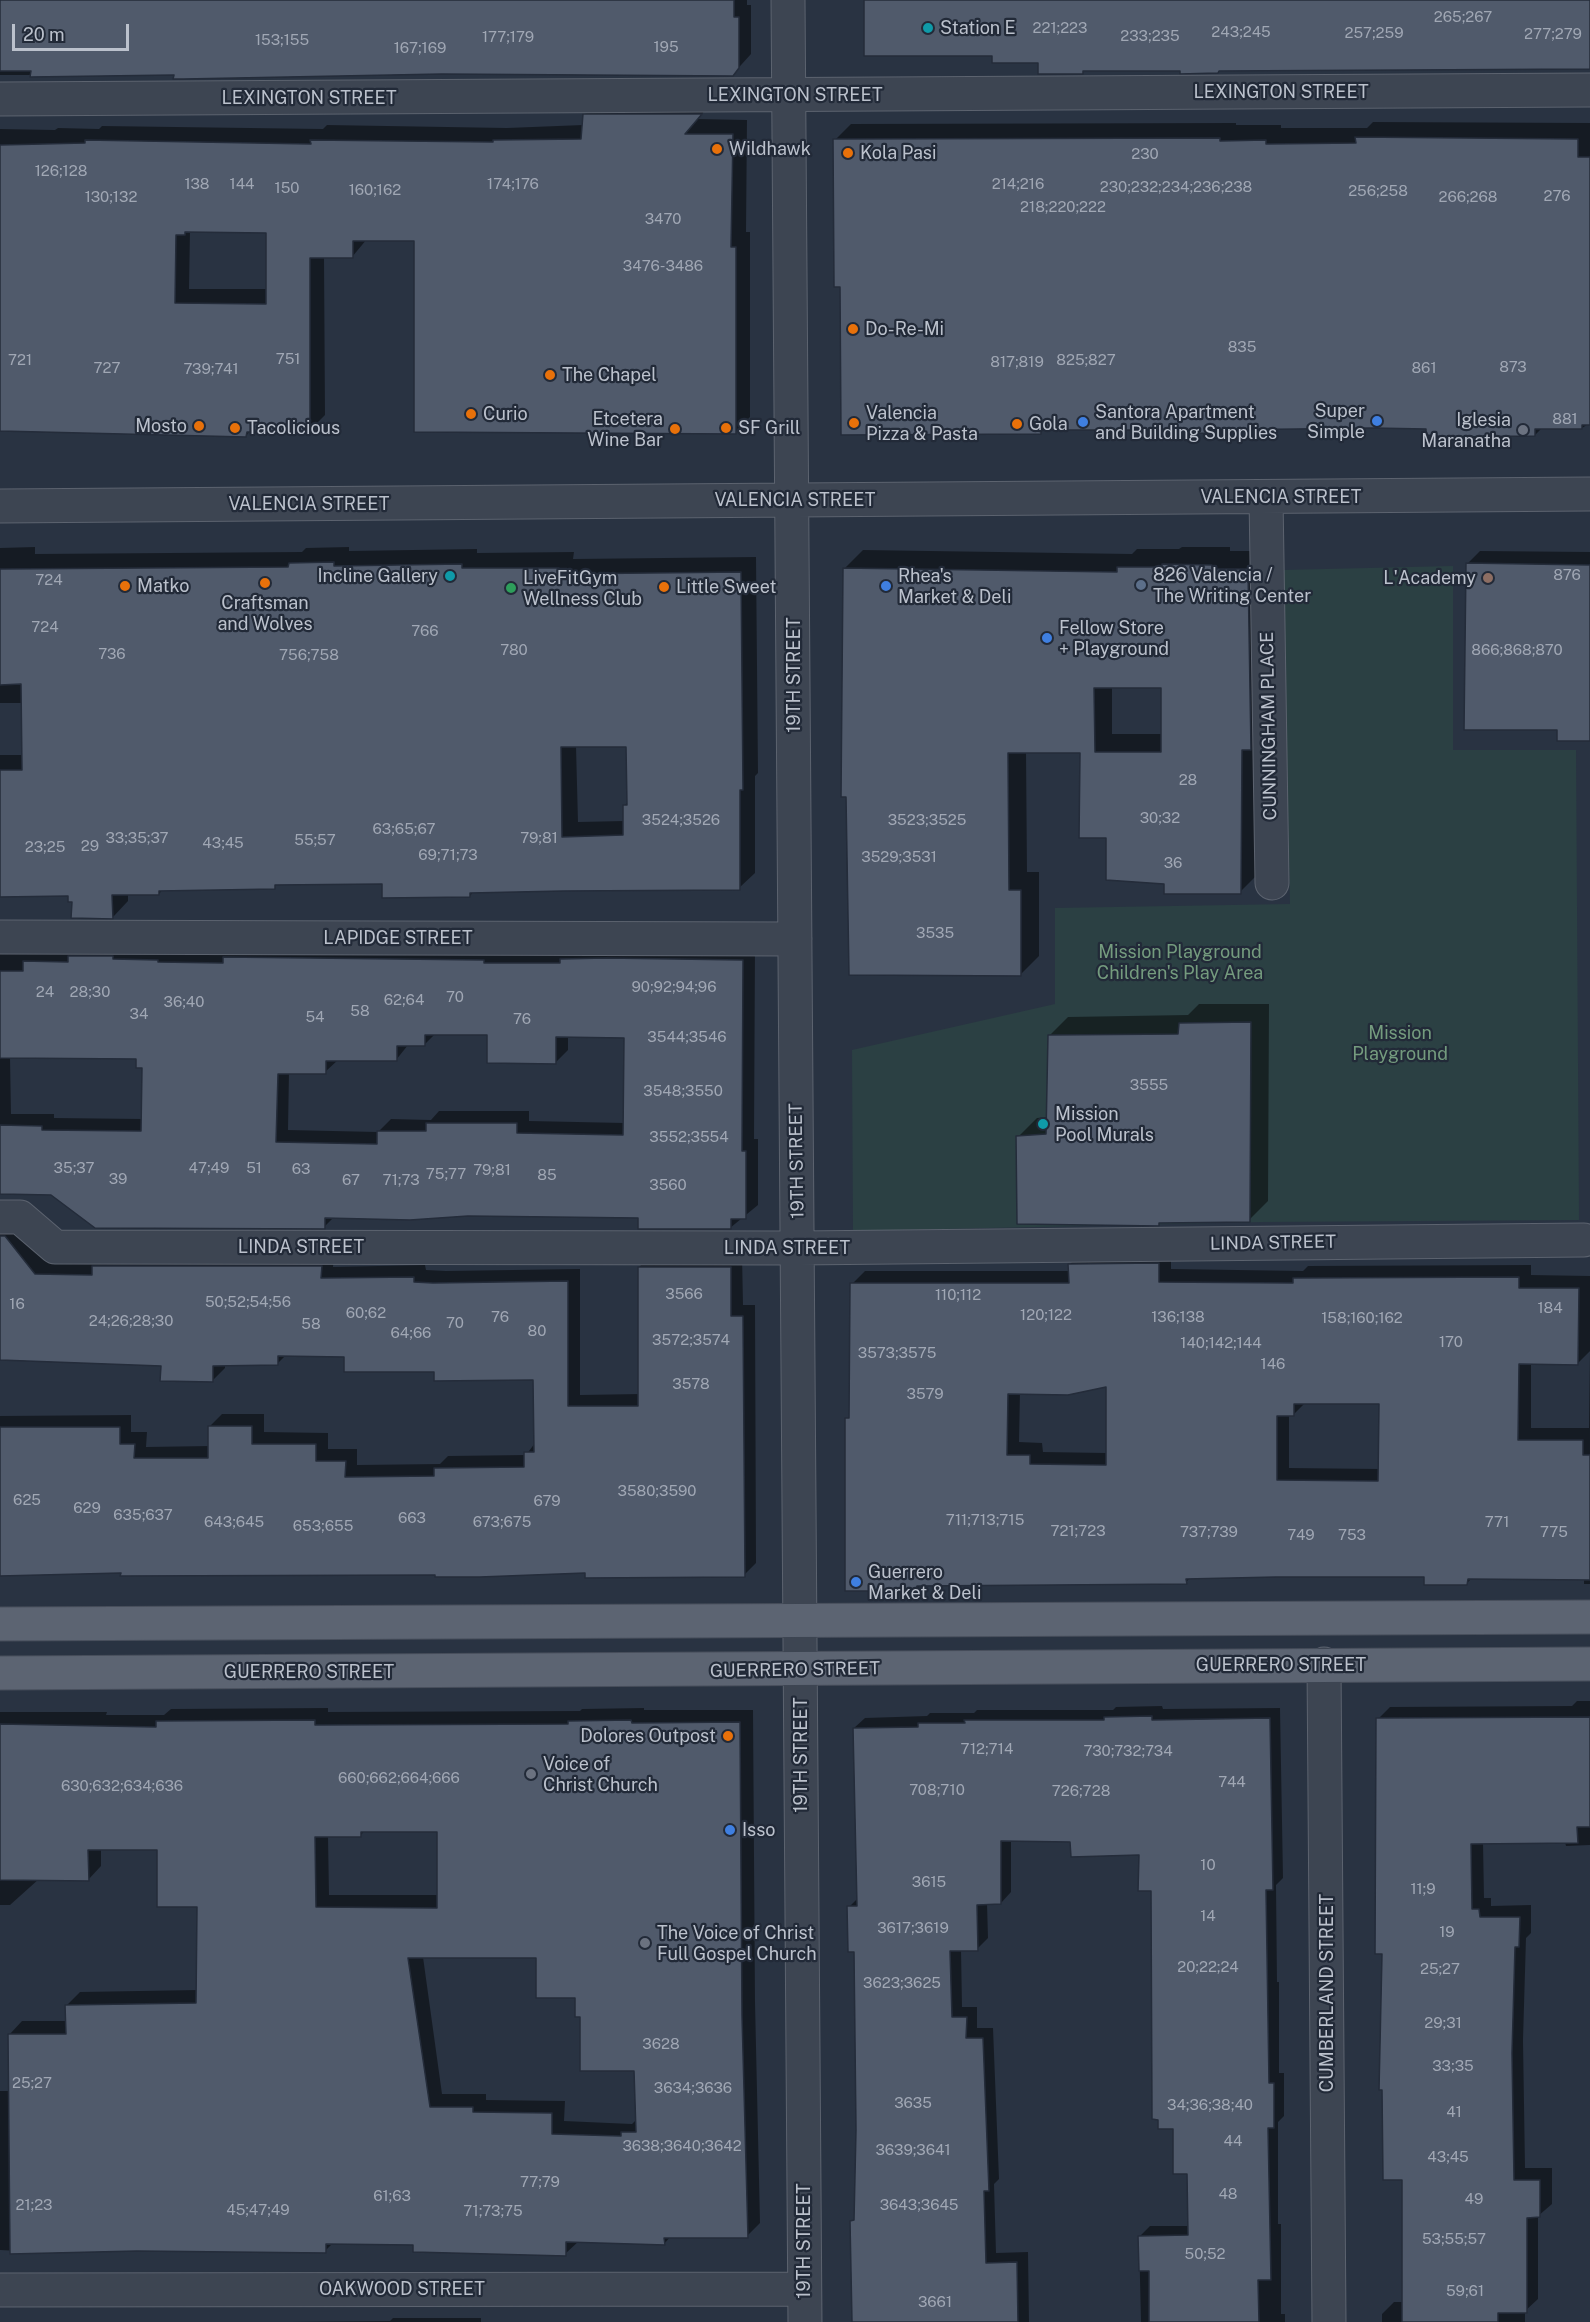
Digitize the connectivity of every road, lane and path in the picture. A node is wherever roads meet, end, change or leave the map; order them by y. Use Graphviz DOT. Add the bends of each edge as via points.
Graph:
graph roads {
  1 [pos="788,0"];
  2 [pos="1590,90"];
  3 [pos="791,95"];
  4 [pos="0,99"];
  5 [pos="1590,494"];
  6 [pos="1266,497"];
  7 [pos="793,500"];
  8 [pos="0,506"];
  9 [pos="1272,883"];
  10 [pos="0,937"];
  11 [pos="795,939"];
  12 [pos="0,1217"];
  13 [pos="1584,1240"];
  14 [pos="798,1248"];
  15 [pos="1590,1617"];
  16 [pos="799,1623"];
  17 [pos="0,1624"];
  18 [pos="1324,1664"];
  19 [pos="1590,1664"];
  20 [pos="800,1670"];
  21 [pos="0,1673"];
  22 [pos="804,2289"];
  23 [pos="0,2290"];
  24 [pos="805,2322"];
  25 [pos="1329,2322"];
  1 -- 3 [label="street, 19TH STREET"];
  2 -- 3 [label="street, LEXINGTON STREET"];
  3 -- 4 [label="street, LEXINGTON STREET"];
  3 -- 7 [label="street, 19TH STREET"];
  5 -- 6 [label="street, VALENCIA STREET"];
  6 -- 7 [label="street, VALENCIA STREET"];
  6 -- 9 [label="street, CUNNINGHAM PLACE"];
  7 -- 8 [label="street, VALENCIA STREET"];
  7 -- 11 [label="street, 19TH STREET"];
  10 -- 11 [label="street, LAPIDGE STREET"];
  11 -- 14 [label="street, 19TH STREET"];
  12 -- 14 [label="street, LINDA STREET" via="20,1217 55,1247"];
  13 -- 14 [label="street, LINDA STREET"];
  14 -- 16 [label="street, 19TH STREET"];
  15 -- 16 [label="main road"];
  16 -- 17 [label="main road"];
  16 -- 20 [label="street, 19TH STREET"];
  18 -- 19 [label="main road, GUERRERO STREET"];
  18 -- 20 [label="main road, GUERRERO STREET"];
  18 -- 25 [label="street, CUMBERLAND STREET"];
  20 -- 21 [label="main road, GUERRERO STREET"];
  20 -- 22 [label="street, 19TH STREET"];
  22 -- 23 [label="street, OAKWOOD STREET"];
  22 -- 24 [label="street, 19TH STREET"];
}
